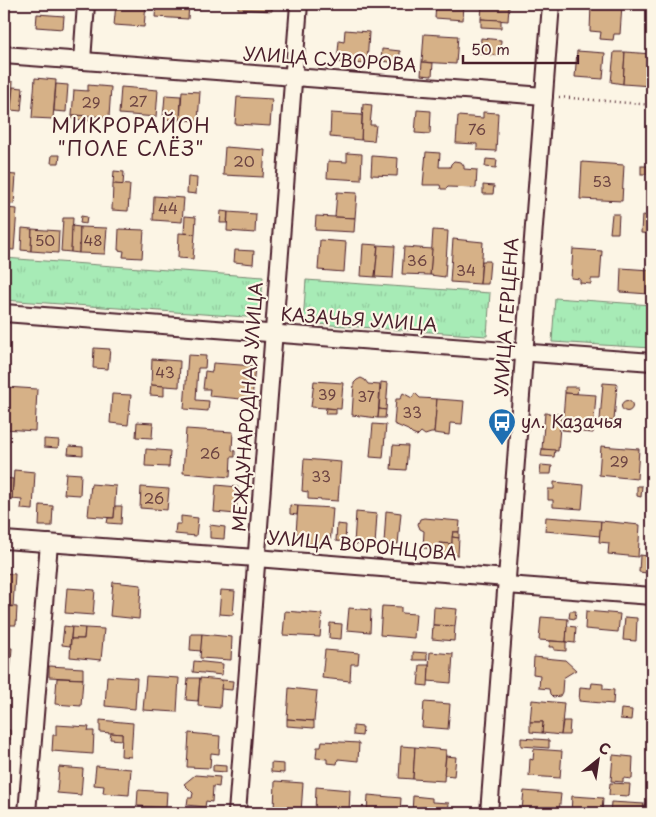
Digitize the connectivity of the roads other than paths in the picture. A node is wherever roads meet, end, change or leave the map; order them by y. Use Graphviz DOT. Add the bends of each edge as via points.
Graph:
graph roads {
  1 [pos="86,4"];
  2 [pos="298,4"];
  3 [pos="551,4"];
  4 [pos="4,55"];
  5 [pos="82,61"];
  6 [pos="293,77"];
  7 [pos="544,96"];
  8 [pos="4,313"];
  9 [pos="274,334"];
  10 [pos="524,353"];
  11 [pos="652,362"];
  12 [pos="4,540"];
  13 [pos="49,543"];
  14 [pos="256,558"];
  15 [pos="507,581"];
  16 [pos="652,596"];
  17 [pos="27,813"];
  18 [pos="237,813"];
  19 [pos="489,813"];
  1 -- 5 [label="street"];
  2 -- 6 [label="street, МЕЖДУНАРОДНАЯ УЛИЦА"];
  3 -- 7 [label="street, УЛИЦА ГЕРЦЕНА"];
  4 -- 5 [label="street, УЛИЦА СУВОРОВА"];
  5 -- 6 [label="street, УЛИЦА СУВОРОВА"];
  6 -- 7 [label="street, УЛИЦА СУВОРОВА"];
  6 -- 9 [label="street, МЕЖДУНАРОДНАЯ УЛИЦА"];
  7 -- 10 [label="street, УЛИЦА ГЕРЦЕНА"];
  8 -- 9 [label="street, КАЗАЧЬЯ УЛИЦА"];
  9 -- 10 [label="street, КАЗАЧЬЯ УЛИЦА"];
  9 -- 14 [label="street, МЕЖДУНАРОДНАЯ УЛИЦА"];
  10 -- 11 [label="street, КАЗАЧЬЯ УЛИЦА"];
  10 -- 15 [label="street, УЛИЦА ГЕРЦЕНА"];
  12 -- 13 [label="street, УЛИЦА ВОРОНЦОВА"];
  13 -- 14 [label="street, УЛИЦА ВОРОНЦОВА"];
  13 -- 17 [label="street"];
  14 -- 15 [label="street, УЛИЦА ВОРОНЦОВА"];
  14 -- 18 [label="street, МЕЖДУНАРОДНАЯ УЛИЦА"];
  15 -- 16 [label="street, УЛИЦА ВОРОНЦОВА"];
  15 -- 19 [label="street, УЛИЦА ГЕРЦЕНА"];
}
